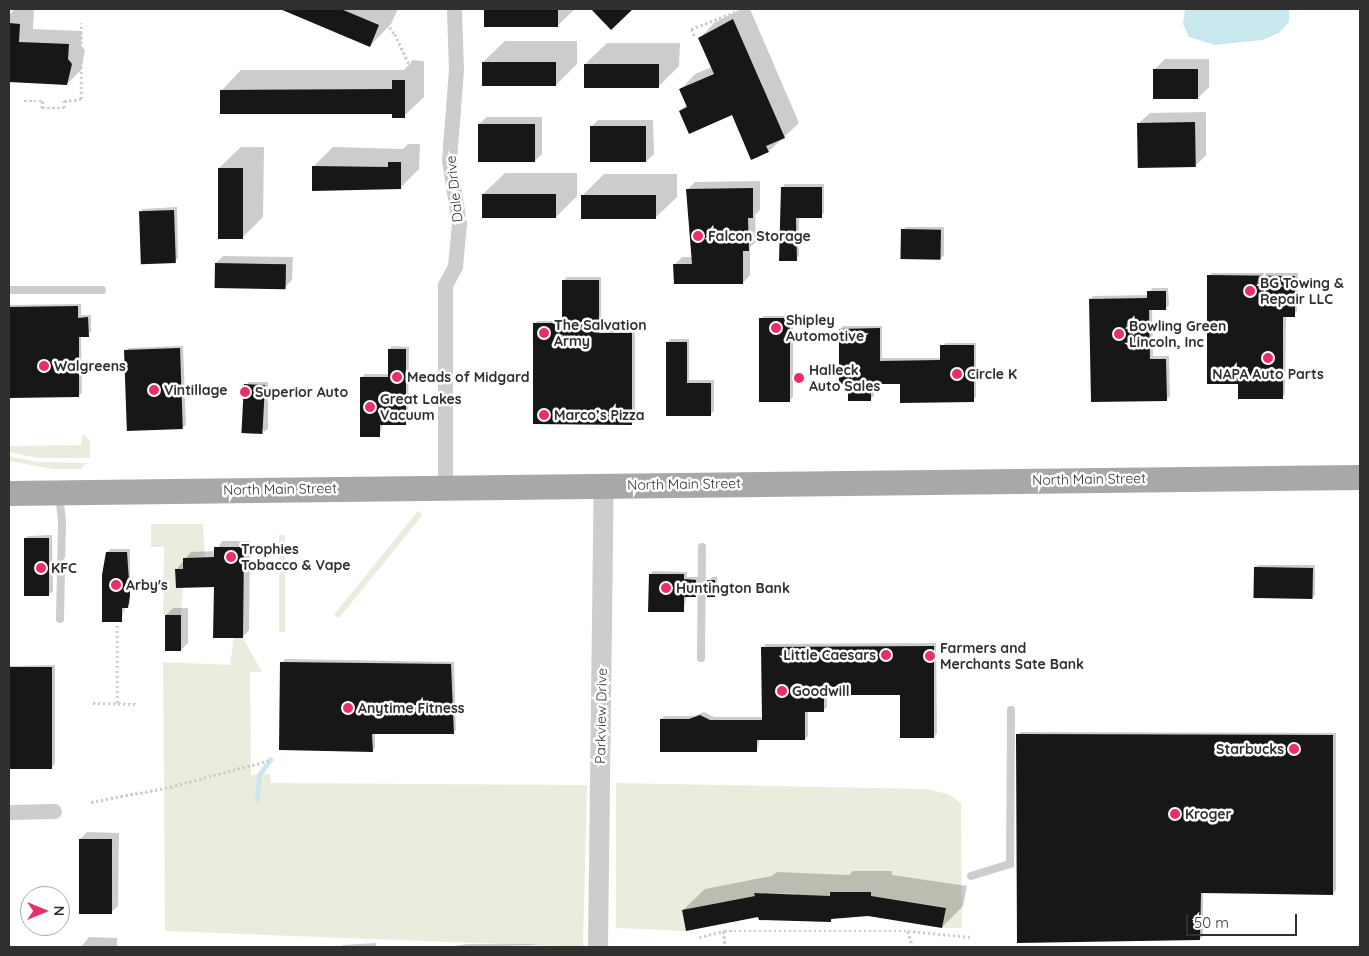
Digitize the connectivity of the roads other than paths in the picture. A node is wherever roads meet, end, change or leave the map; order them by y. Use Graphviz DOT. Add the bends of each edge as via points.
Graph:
graph roads {
  1 [pos="454,9"];
  2 [pos="9,290"];
  3 [pos="102,290"];
  4 [pos="1360,477"];
  5 [pos="604,485"];
  6 [pos="445,487"];
  7 [pos="59,492"];
  8 [pos="9,493"];
  9 [pos="702,547"];
  10 [pos="60,619"];
  11 [pos="701,658"];
  12 [pos="1011,710"];
  13 [pos="54,811"];
  14 [pos="9,812"];
  15 [pos="971,876"];
  16 [pos="598,947"];
  1 -- 6 [label="street, Dale Drive" via="456,70 449,160 459,224 455,266 445,285"];
  2 -- 3 [label="lane"];
  4 -- 5 [label="main road, North Main Street"];
  5 -- 6 [label="main road, North Main Street"];
  5 -- 16 [label="street, Parkview Drive"];
  6 -- 7 [label="main road, North Main Street"];
  7 -- 8 [label="main road, North Main Street"];
  7 -- 10 [label="lane" via="62,522"];
  9 -- 11 [label="lane"];
  12 -- 15 [label="lane" via="1010,864"];
  13 -- 14 [label="street"];
}
